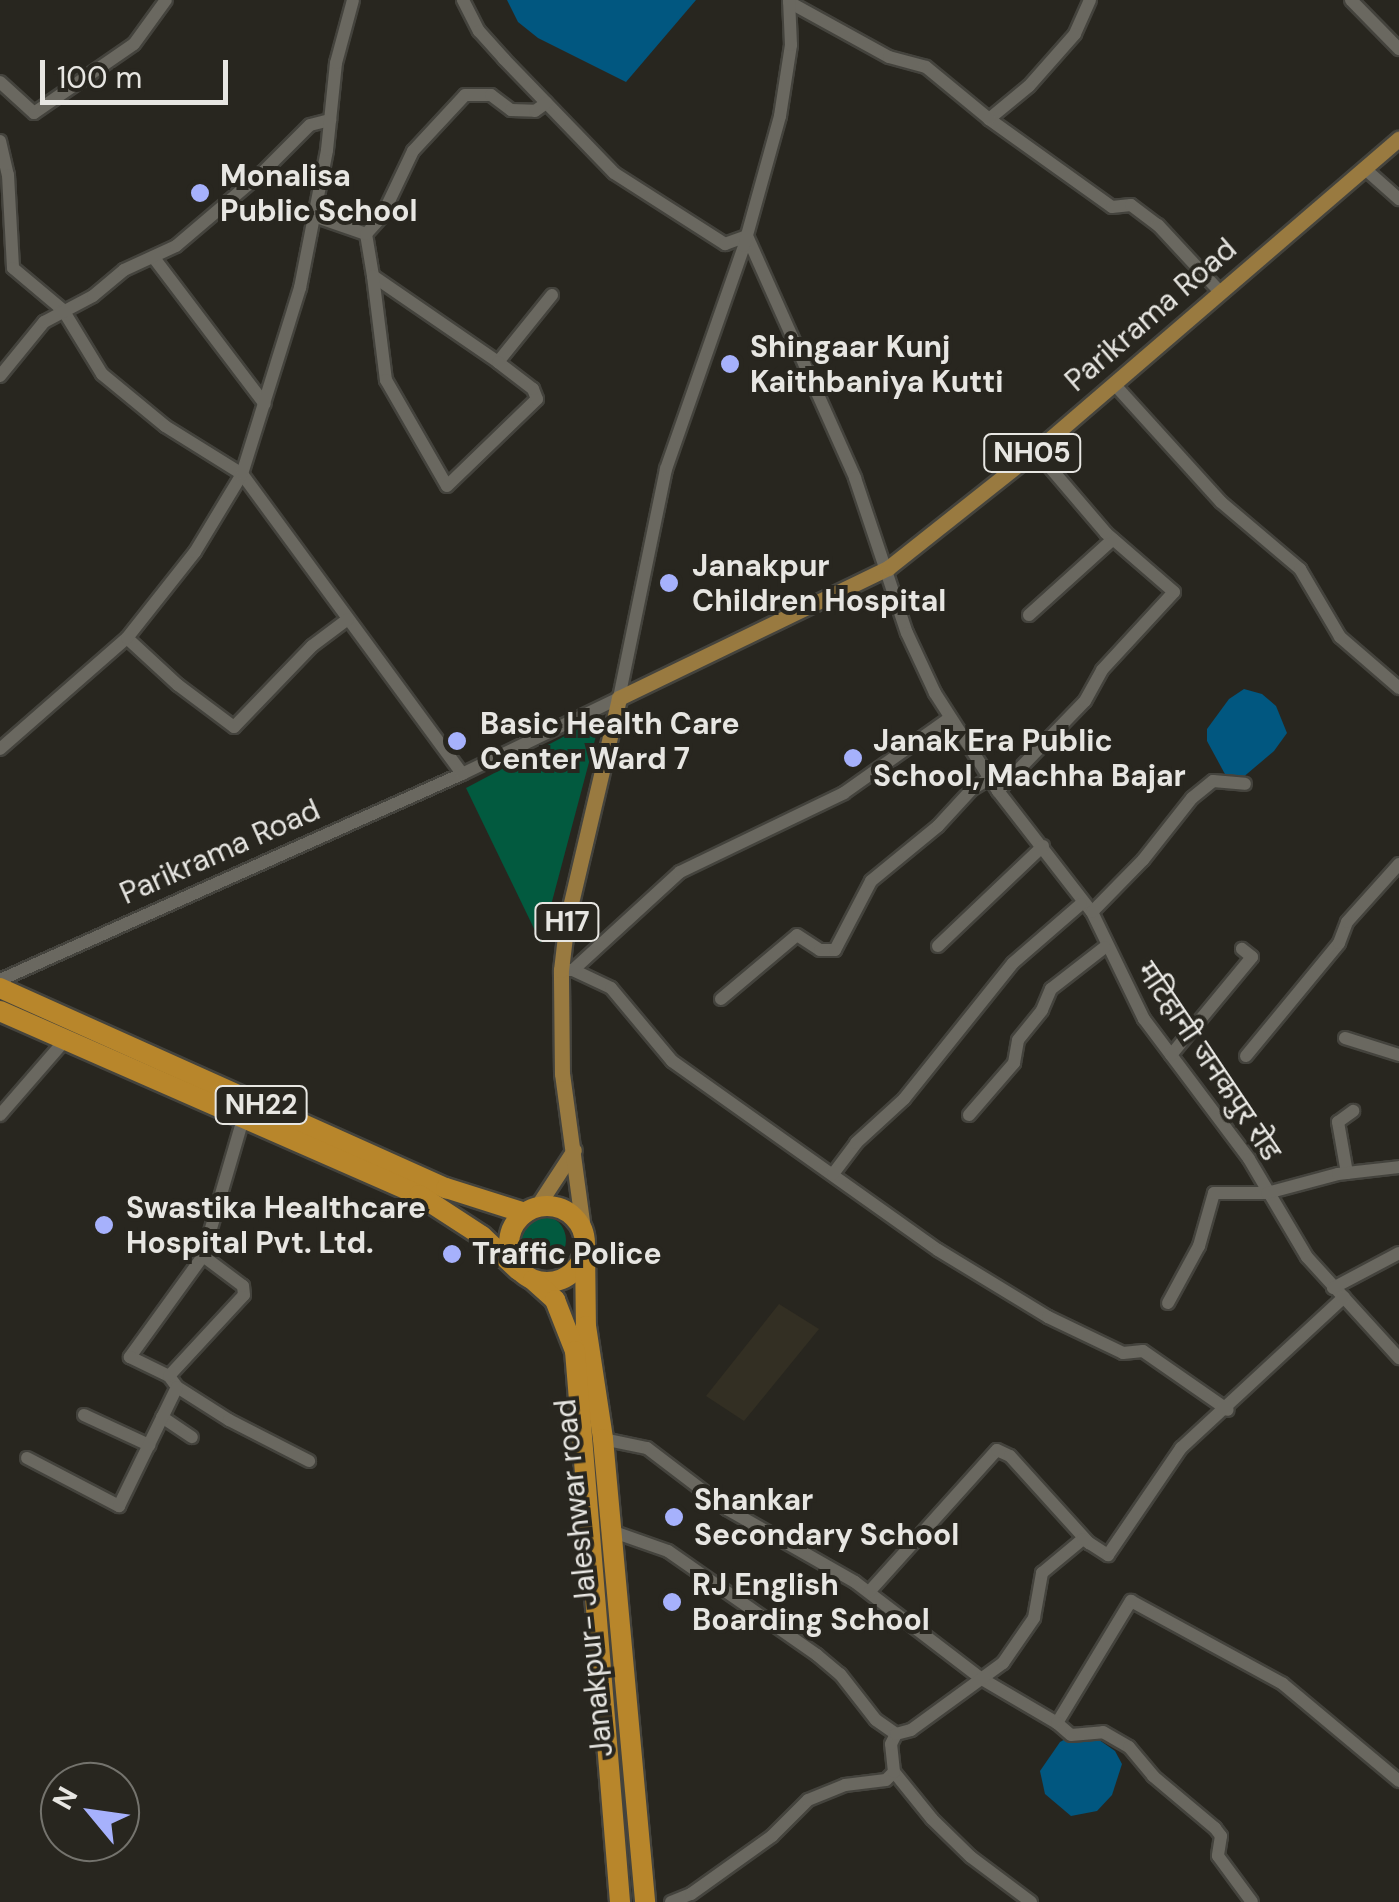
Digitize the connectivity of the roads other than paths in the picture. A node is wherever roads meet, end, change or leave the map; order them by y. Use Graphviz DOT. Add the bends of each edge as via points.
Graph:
graph roads {
  1 [pos="166,0"];
  2 [pos="353,0"];
  3 [pos="463,0"];
  4 [pos="1090,0"];
  5 [pos="1351,0"];
  6 [pos="789,1"];
  7 [pos="1399,49"];
  8 [pos="0,82"];
  9 [pos="546,104"];
  10 [pos="988,119"];
  11 [pos="330,120"];
  12 [pos="1399,138"];
  13 [pos="0,141"];
  14 [pos="1364,168"];
  15 [pos="1399,199"];
  16 [pos="314,216"];
  17 [pos="366,234"];
  18 [pos="747,236"];
  19 [pos="154,258"];
  20 [pos="374,276"];
  21 [pos="1220,292"];
  22 [pos="552,295"];
  23 [pos="62,310"];
  24 [pos="498,362"];
  25 [pos="0,376"];
  26 [pos="1114,384"];
  27 [pos="265,404"];
  28 [pos="1036,450"];
  29 [pos="242,474"];
  30 [pos="1113,539"];
  31 [pos="888,568"];
  32 [pos="1029,615"];
  33 [pos="348,619"];
  34 [pos="126,638"];
  35 [pos="1398,684"];
  36 [pos="619,698"];
  37 [pos="950,718"];
  38 [pos="0,749"];
  39 [pos="462,774"];
  40 [pos="1244,784"];
  41 [pos="994,785"];
  42 [pos="1043,846"];
  43 [pos="1399,864"];
  44 [pos="1086,908"];
  45 [pos="938,946"];
  46 [pos="1105,947"];
  47 [pos="1242,950"];
  48 [pos="567,970"];
  49 [pos="0,980"];
  50 [pos="0,988"];
  51 [pos="721,999"];
  52 [pos="0,1011"];
  53 [pos="67,1038"];
  54 [pos="1345,1038"];
  55 [pos="1399,1054"];
  56 [pos="1171,1055"];
  57 [pos="1246,1056"];
  58 [pos="1353,1111"];
  59 [pos="0,1115"];
  60 [pos="969,1115"];
  61 [pos="243,1119"];
  62 [pos="574,1150"];
  63 [pos="1399,1167"];
  64 [pos="1347,1173"];
  65 [pos="833,1174"];
  66 [pos="1267,1193"];
  67 [pos="530,1210"];
  68 [pos="584,1242"];
  69 [pos="1399,1254"];
  70 [pos="203,1256"];
  71 [pos="526,1275"];
  72 [pos="1338,1292"];
  73 [pos="1168,1302"];
  74 [pos="1399,1358"];
  75 [pos="173,1382"];
  76 [pos="1228,1410"];
  77 [pos="84,1415"];
  78 [pos="162,1417"];
  79 [pos="192,1437"];
  80 [pos="603,1440"];
  81 [pos="150,1446"];
  82 [pos="27,1458"];
  83 [pos="309,1461"];
  84 [pos="611,1531"];
  85 [pos="1108,1555"];
  86 [pos="869,1592"];
  87 [pos="982,1679"];
  88 [pos="1057,1723"];
  89 [pos="896,1734"];
  90 [pos="894,1772"];
  91 [pos="1399,1781"];
  92 [pos="620,1902"];
  93 [pos="645,1902"];
  94 [pos="671,1902"];
  95 [pos="1030,1902"];
  96 [pos="1252,1902"];
  1 -- 8 [label="street" via="134,44 34,113"];
  2 -- 11 [label="street"];
  3 -- 9 [label="street" via="480,30"];
  4 -- 10 [label="street" via="1075,34 1029,86"];
  5 -- 7 [label="street"];
  6 -- 10 [label="street" via="889,57 926,67"];
  6 -- 18 [label="street" via="791,45 780,116"];
  9 -- 17 [label="street" via="535,112 511,110 491,96 466,95 413,150 382,216"];
  9 -- 18 [label="street" via="614,173 664,208 725,244"];
  10 -- 21 [label="street" via="1112,207 1130,205 1158,225"];
  11 -- 16 [label="street"];
  11 -- 19 [label="street" via="310,125 215,215"];
  12 -- 14 [label="main road, Parikrama Road / NH05"];
  13 -- 23 [label="street" via="13,268"];
  14 -- 15 [label="street"];
  14 -- 21 [label="main road, Parikrama Road / NH05"];
  16 -- 17 [label="street"];
  16 -- 27 [label="street"];
  17 -- 20 [label="street"];
  18 -- 31 [label="street, मटिहानी जनकपुर रोड"];
  18 -- 36 [label="street" via="666,469"];
  19 -- 23 [label="street"];
  19 -- 27 [label="street"];
  20 -- 24 [label="street"];
  20 -- 24 [label="street" via="386,380 447,486 537,399"];
  21 -- 26 [label="main road, Parikrama Road / NH05"];
  22 -- 24 [label="street"];
  23 -- 25 [label="street" via="30,336"];
  23 -- 29 [label="street" via="102,374 165,426"];
  26 -- 28 [label="main road, Parikrama Road / NH05"];
  26 -- 35 [label="street" via="1221,502 1300,568 1340,637"];
  27 -- 29 [label="street"];
  28 -- 30 [label="street"];
  28 -- 31 [label="main road, Parikrama Road / NH05"];
  29 -- 33 [label="street"];
  29 -- 34 [label="street" via="195,552"];
  30 -- 32 [label="street"];
  30 -- 41 [label="street" via="1172,588 1172,597 1102,670 1085,701"];
  31 -- 36 [label="main road, Parikrama Road / NH05"];
  31 -- 37 [label="street, मटिहानी जनकपुर रोड" via="907,633"];
  33 -- 34 [label="street" via="312,646 234,728"];
  33 -- 39 [label="street"];
  34 -- 38 [label="street"];
  36 -- 39 [label="street, NH05"];
  36 -- 48 [label="main road, H17" via="568,920"];
  37 -- 41 [label="street, मटिहानी जनकपुर रोड"];
  37 -- 48 [label="street" via="844,793 680,872"];
  39 -- 49 [label="street, Parikrama Road / NH05"];
  40 -- 44 [label="street" via="1213,781 1143,860"];
  41 -- 42 [label="street, मटिहानी जनकपुर रोड"];
  41 -- 51 [label="street" via="972,790 871,881 835,950 820,950 797,935"];
  42 -- 44 [label="street, मटिहानी जनकपुर रोड"];
  42 -- 45 [label="street"];
  43 -- 57 [label="street"];
  44 -- 46 [label="street, मटिहानी जनकपुर रोड"];
  44 -- 65 [label="street" via="1013,963 904,1099"];
  46 -- 56 [label="street, मटिहानी जनकपुर रोड"];
  46 -- 60 [label="street" via="1051,989 1018,1040 1014,1064"];
  47 -- 56 [label="street" via="1252,957"];
  48 -- 62 [label="main road, H17" via="562,1074"];
  48 -- 65 [label="street" via="610,988 672,1061"];
  50 -- 67 [label="highway, NH22" via="458,1193"];
  52 -- 53 [label="highway, NH22"];
  53 -- 59 [label="street"];
  53 -- 61 [label="highway, NH22"];
  54 -- 55 [label="street"];
  56 -- 66 [label="street, मटिहानी जनकपुर रोड"];
  58 -- 64 [label="street" via="1338,1122"];
  61 -- 70 [label="street"];
  61 -- 71 [label="highway, NH22" via="419,1194"];
  62 -- 67 [label="main road"];
  62 -- 68 [label="main road, H17"];
  63 -- 64 [label="street"];
  64 -- 66 [label="street"];
  65 -- 76 [label="street" via="1009,1294 1123,1352 1143,1350"];
  66 -- 72 [label="street, मटिहानी जनकपुर रोड"];
  66 -- 73 [label="street" via="1211,1196 1199,1246"];
  67 -- 68 [label="highway, NH22" via="549,1206 569,1213"];
  67 -- 71 [label="highway" via="508,1242"];
  68 -- 71 [label="highway" via="579,1265 567,1277 550,1282"];
  68 -- 80 [label="highway, Janakpur- Jaleshwar road" via="586,1326"];
  69 -- 72 [label="street"];
  70 -- 75 [label="street" via="243,1286 244,1296"];
  70 -- 75 [label="street" via="130,1357"];
  71 -- 92 [label="highway, Janakpur- Jaleshwar road / NH22" via="556,1300 575,1351"];
  72 -- 74 [label="street, मटिहानी जनकपुर रोड"];
  72 -- 76 [label="street"];
  75 -- 78 [label="street"];
  75 -- 83 [label="street"];
  76 -- 85 [label="street" via="1181,1448"];
  77 -- 81 [label="street"];
  78 -- 79 [label="street"];
  78 -- 81 [label="street"];
  80 -- 84 [label="highway, Janakpur- Jaleshwar road"];
  80 -- 86 [label="street" via="647,1448 726,1510"];
  81 -- 82 [label="street" via="119,1506"];
  84 -- 89 [label="street" via="668,1551 817,1655"];
  84 -- 93 [label="highway, Janakpur- Jaleshwar road"];
  85 -- 86 [label="street" via="1084,1540 1010,1456 997,1450"];
  85 -- 87 [label="street" via="1083,1539 1042,1573 1034,1618 1003,1663"];
  86 -- 87 [label="street"];
  87 -- 88 [label="street"];
  87 -- 89 [label="street"];
  88 -- 91 [label="street" via="1131,1601 1283,1684"];
  88 -- 96 [label="street" via="1071,1734 1103,1732 1129,1747 1215,1828 1221,1836 1218,1856"];
  89 -- 90 [label="street" via="890,1744"];
  90 -- 94 [label="street" via="886,1780 845,1785 808,1800 772,1836"];
  90 -- 95 [label="street" via="971,1857"];
}
